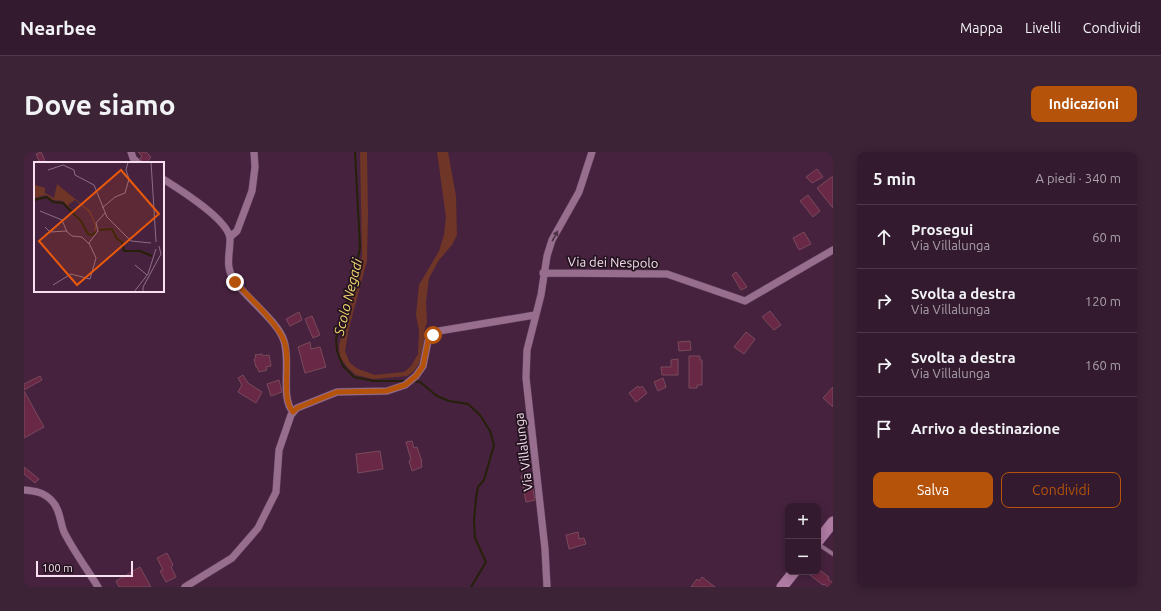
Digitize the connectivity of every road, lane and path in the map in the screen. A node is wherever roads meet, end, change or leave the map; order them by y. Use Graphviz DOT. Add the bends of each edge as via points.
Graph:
graph roads {
  1 [pos="131,152"];
  2 [pos="254,152"];
  3 [pos="592,152"];
  4 [pos="137,162"];
  5 [pos="164,180"];
  6 [pos="230,237"];
  7 [pos="833,250"];
  8 [pos="543,273"];
  9 [pos="535,315"];
  10 [pos="293,412"];
  11 [pos="24,490"];
  12 [pos="833,522"];
  13 [pos="820,539"];
  14 [pos="821,546"];
  15 [pos="833,554"];
  16 [pos="792,575"];
  17 [pos="98,587"];
  18 [pos="185,587"];
  19 [pos="546,587"];
  20 [pos="782,587"];
  1 -- 4 [label="street"];
  2 -- 6 [label="street" via="252,190 237,231"];
  8 -- 3 [label="street, Via Villalunga, one-way" via="552,240 579,192"];
  5 -- 6 [label="street" via="211,213"];
  6 -- 10 [label="street" via="229,266 235,282 275,326 284,340 287,351 287,400"];
  7 -- 8 [label="street, Via dei Nespolo" via="746,301 667,274"];
  8 -- 9 [label="street, Via Villalunga" via="541,295"];
  9 -- 10 [label="street" via="439,331 428,341 423,366 405,385 386,391 337,392"];
  9 -- 19 [label="street, Via Villalunga" via="527,350 526,378 545,549"];
  10 -- 18 [label="street" via="278,450 276,492 258,528 232,558"];
  11 -- 17 [label="street" via="36,491 53,501 64,532"];
  12 -- 13 [label="main road"];
  14 -- 15 [label="lane"];
  16 -- 20 [label="main road"];
}
